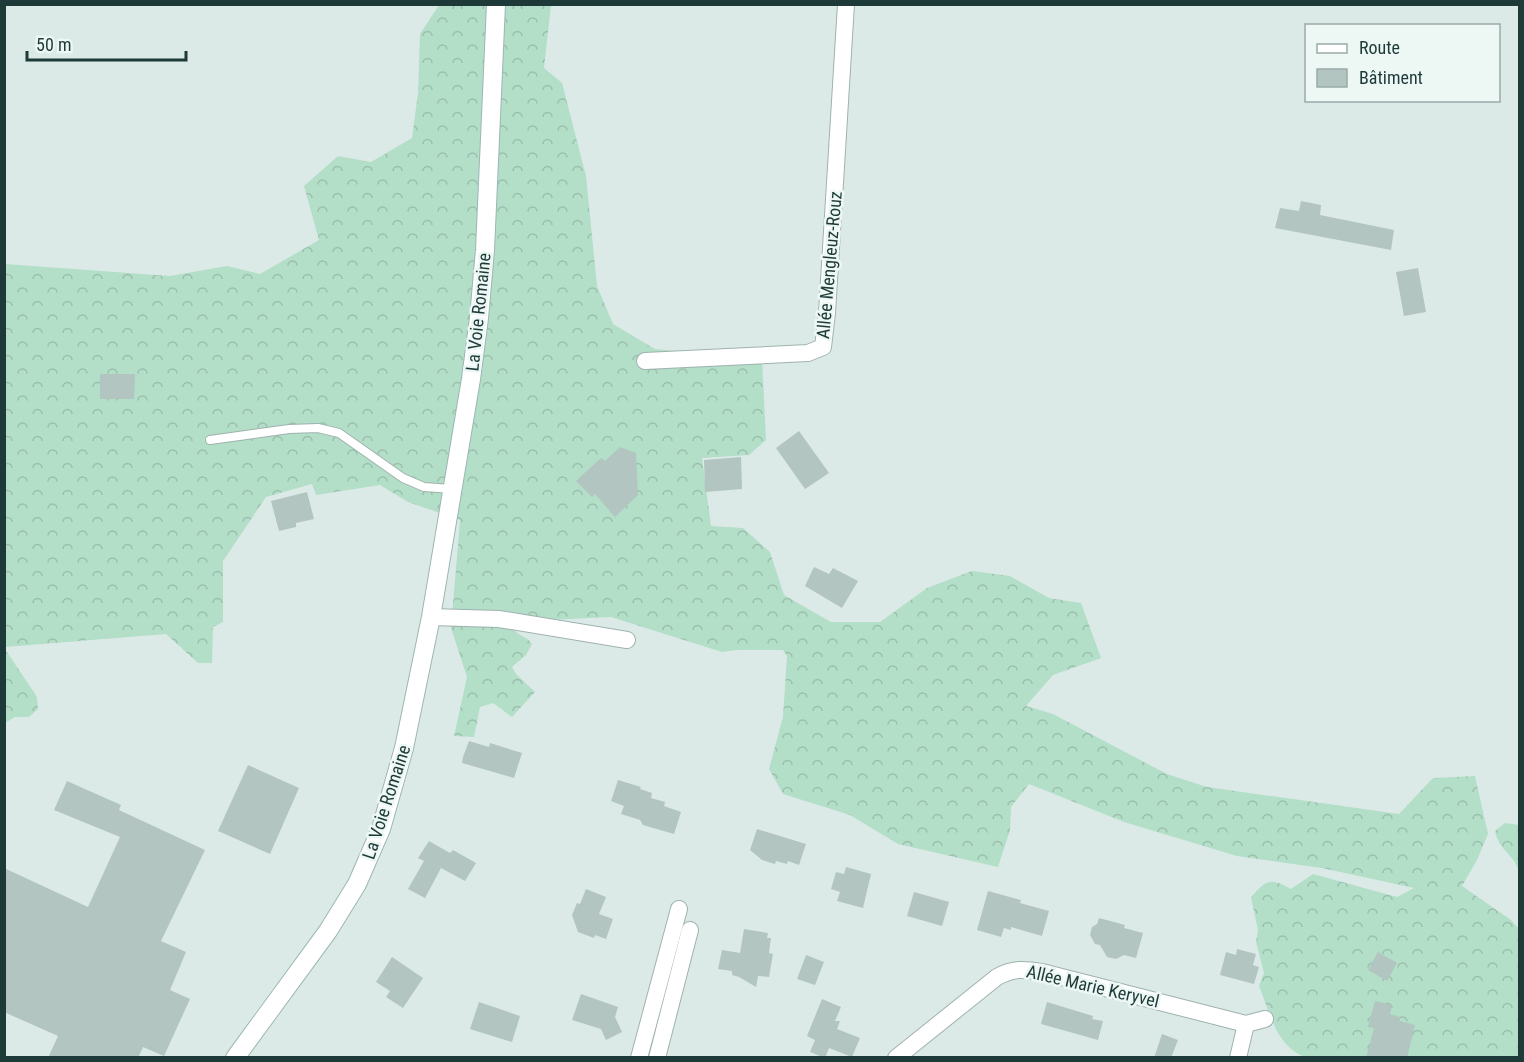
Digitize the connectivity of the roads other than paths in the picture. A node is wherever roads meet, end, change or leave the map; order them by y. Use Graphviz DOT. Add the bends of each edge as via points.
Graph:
graph roads {
  1 [pos="496,4"];
  2 [pos="846,4"];
  3 [pos="645,361"];
  4 [pos="210,440"];
  5 [pos="452,489"];
  6 [pos="430,617"];
  7 [pos="627,640"];
  8 [pos="679,909"];
  9 [pos="690,930"];
  10 [pos="1264,1019"];
  11 [pos="1246,1024"];
  12 [pos="235,1058"];
  13 [pos="639,1058"];
  14 [pos="657,1058"];
  15 [pos="896,1058"];
  16 [pos="1238,1058"];
  1 -- 5 [label="street, La Voie Romaine" via="485,250 471,379"];
  2 -- 3 [label="street, Allée Mengleuz-Rouz" via="822,347 808,353"];
  4 -- 5 [label="lane" via="318,428 339,433 403,478 424,486"];
  5 -- 6 [label="street, La Voie Romaine"];
  6 -- 7 [label="street" via="499,619"];
  6 -- 12 [label="street, La Voie Romaine" via="404,748 370,856 328,931"];
  8 -- 13 [label="street"];
  9 -- 14 [label="street"];
  10 -- 11 [label="street, Allée Marie Keryvel"];
  11 -- 15 [label="street, Allée Marie Keryvel" via="1019,969 997,977"];
  11 -- 16 [label="street"];
}
